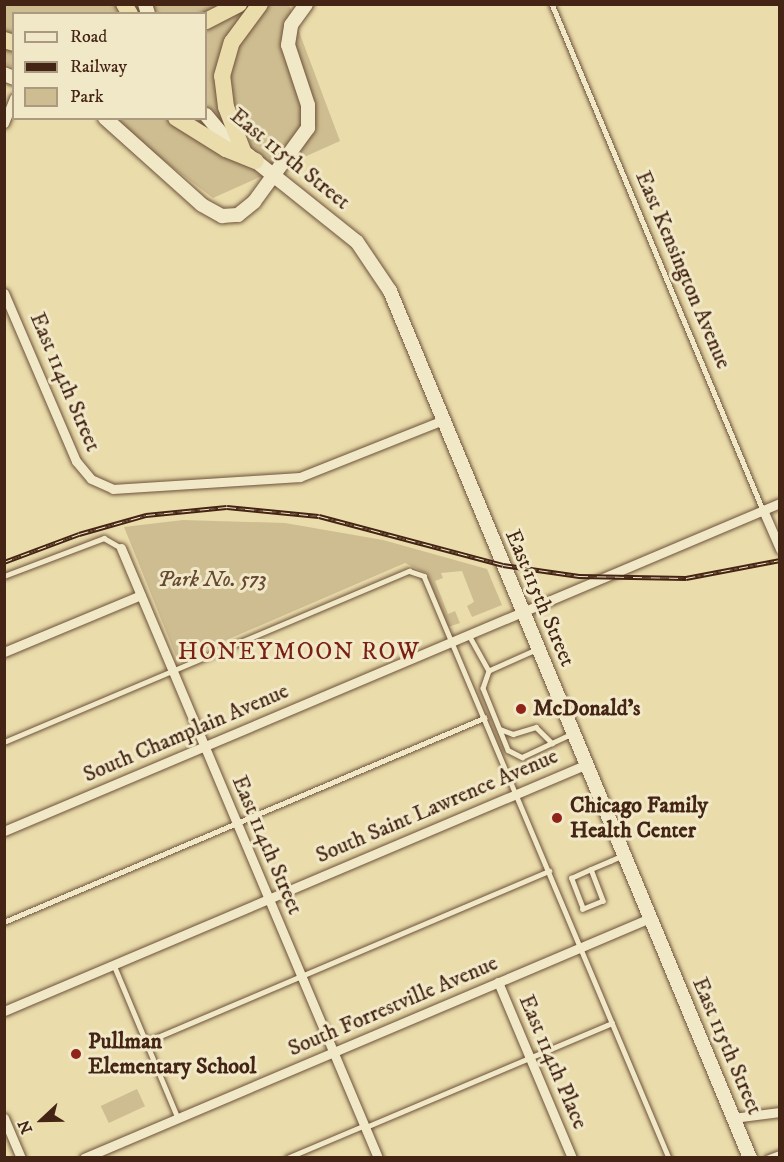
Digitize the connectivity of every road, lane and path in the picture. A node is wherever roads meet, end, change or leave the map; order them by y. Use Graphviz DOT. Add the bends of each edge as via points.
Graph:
graph roads {
  1 [pos="238,4"];
  2 [pos="260,4"];
  3 [pos="306,4"];
  4 [pos="552,4"];
  5 [pos="207,20"];
  6 [pos="12,103"];
  7 [pos="207,116"];
  8 [pos="107,120"];
  9 [pos="179,120"];
  10 [pos="4,123"];
  11 [pos="250,156"];
  12 [pos="275,176"];
  13 [pos="4,293"];
  14 [pos="443,420"];
  15 [pos="780,503"];
  16 [pos="763,510"];
  17 [pos="121,548"];
  18 [pos="780,549"];
  19 [pos="4,576"];
  20 [pos="141,595"];
  21 [pos="523,612"];
  22 [pos="469,635"];
  23 [pos="452,642"];
  24 [pos="538,649"];
  25 [pos="4,652"];
  26 [pos="489,670"];
  27 [pos="173,671"];
  28 [pos="484,718"];
  29 [pos="500,729"];
  30 [pos="574,733"];
  31 [pos="4,742"];
  32 [pos="552,743"];
  33 [pos="205,747"];
  34 [pos="587,764"];
  35 [pos="516,794"];
  36 [pos="237,823"];
  37 [pos="4,831"];
  38 [pos="624,855"];
  39 [pos="591,869"];
  40 [pos="549,871"];
  41 [pos="269,899"];
  42 [pos="651,918"];
  43 [pos="4,922"];
  44 [pos="581,947"];
  45 [pos="114,965"];
  46 [pos="302,976"];
  47 [pos="498,982"];
  48 [pos="4,1011"];
  49 [pos="612,1023"];
  50 [pos="146,1042"];
  51 [pos="334,1052"];
  52 [pos="530,1058"];
  53 [pos="780,1112"];
  54 [pos="4,1118"];
  55 [pos="178,1118"];
  56 [pos="733,1118"];
  57 [pos="365,1126"];
  58 [pos="780,1153"];
  59 [pos="375,1156"];
  60 [pos="21,1158"];
  61 [pos="84,1158"];
  62 [pos="287,1158"];
  63 [pos="572,1158"];
  64 [pos="669,1158"];
  65 [pos="750,1158"];
  66 [pos="766,1158"];
  1 -- 5 [label="highway"];
  2 -- 11 [label="highway" via="232,42 222,76 226,107"];
  3 -- 12 [label="street" via="291,25 288,45 308,105 308,128"];
  4 -- 16 [label="lane, East Kensington Avenue"];
  6 -- 10 [label="street"];
  7 -- 11 [label="street, East 115th Street"];
  8 -- 12 [label="street" via="214,214 238,215"];
  9 -- 11 [label="highway" via="226,149"];
  11 -- 12 [label="street, East 115th Street"];
  12 -- 14 [label="street, East 115th Street" via="350,235 380,273"];
  13 -- 14 [label="street, East 114th Street" via="76,461 91,479 113,489 202,480 300,477"];
  14 -- 21 [label="street, East 115th Street"];
  15 -- 16 [label="street, South Champlain Avenue"];
  16 -- 18 [label="street, East Kensington Avenue"];
  16 -- 21 [label="street, South Champlain Avenue"];
  17 -- 19 [label="lane" via="104,538"];
  17 -- 20 [label="street, East 114th Street"];
  20 -- 25 [label="street"];
  20 -- 27 [label="street, East 114th Street"];
  21 -- 22 [label="street, South Champlain Avenue"];
  21 -- 24 [label="street, East 115th Street"];
  22 -- 23 [label="street, South Champlain Avenue"];
  22 -- 26 [label="lane" via="478,657"];
  23 -- 27 [label="lane" via="424,576 408,571"];
  23 -- 28 [label="lane"];
  23 -- 33 [label="street, South Champlain Avenue"];
  24 -- 26 [label="lane"];
  24 -- 30 [label="street, East 115th Street"];
  26 -- 29 [label="lane" via="483,688"];
  27 -- 31 [label="lane"];
  27 -- 33 [label="street, East 114th Street"];
  28 -- 35 [label="lane"];
  28 -- 36 [label="lane"];
  29 -- 32 [label="lane" via="513,734 536,727"];
  29 -- 32 [label="lane" via="508,750 522,757"];
  30 -- 32 [label="lane"];
  30 -- 34 [label="street, East 115th Street"];
  33 -- 36 [label="street, East 114th Street"];
  33 -- 37 [label="street, South Champlain Avenue"];
  34 -- 35 [label="street, South Saint Lawrence Avenue"];
  34 -- 38 [label="street, East 115th Street"];
  35 -- 40 [label="lane"];
  35 -- 41 [label="street, South Saint Lawrence Avenue"];
  36 -- 41 [label="street, East 114th Street"];
  36 -- 43 [label="lane"];
  38 -- 39 [label="lane"];
  38 -- 42 [label="street, East 115th Street"];
  39 -- 39 [label="lane" via="571,878 583,909 603,901"];
  40 -- 44 [label="lane"];
  40 -- 46 [label="lane"];
  41 -- 45 [label="street, South Saint Lawrence Avenue"];
  41 -- 46 [label="street, East 114th Street"];
  42 -- 44 [label="street, South Forrestville Avenue"];
  42 -- 56 [label="street, East 115th Street"];
  44 -- 47 [label="street, South Forrestville Avenue"];
  44 -- 49 [label="lane"];
  45 -- 48 [label="street, South Saint Lawrence Avenue"];
  45 -- 50 [label="lane"];
  46 -- 50 [label="lane"];
  46 -- 51 [label="street, East 114th Street"];
  47 -- 51 [label="street, South Forrestville Avenue"];
  47 -- 52 [label="street, East 114th Place"];
  49 -- 52 [label="lane"];
  49 -- 64 [label="lane"];
  50 -- 55 [label="lane"];
  51 -- 55 [label="street, South Forrestville Avenue"];
  51 -- 57 [label="street, East 114th Street"];
  52 -- 57 [label="lane"];
  52 -- 63 [label="street, East 114th Place"];
  53 -- 56 [label="street"];
  54 -- 60 [label="street"];
  55 -- 61 [label="street, South Forrestville Avenue"];
  56 -- 65 [label="street, East 115th Street"];
  57 -- 59 [label="street, East 114th Street"];
  57 -- 62 [label="lane"];
  58 -- 66 [label="lane"];
}
